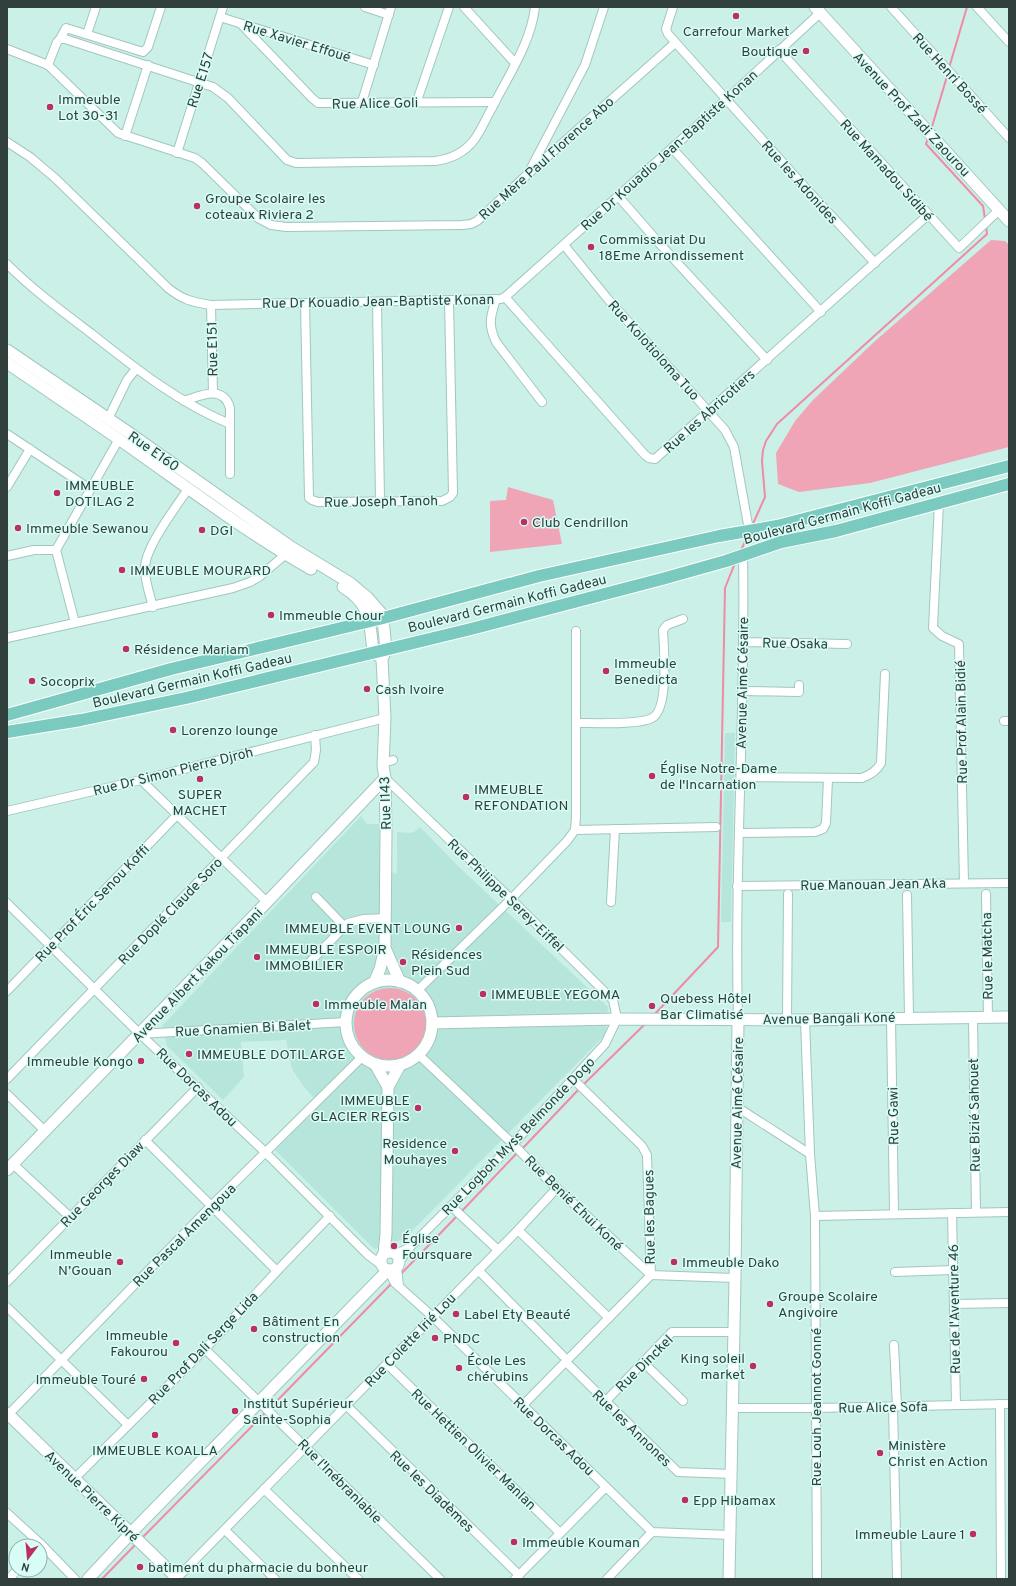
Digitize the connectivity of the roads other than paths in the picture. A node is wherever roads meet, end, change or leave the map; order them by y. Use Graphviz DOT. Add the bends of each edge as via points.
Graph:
graph roads {
  1 [pos="96,7"];
  2 [pos="161,7"];
  3 [pos="223,7"];
  4 [pos="365,7"];
  5 [pos="449,7"];
  6 [pos="464,7"];
  7 [pos="535,7"];
  8 [pos="604,7"];
  9 [pos="673,7"];
  10 [pos="891,7"];
  11 [pos="977,7"];
  12 [pos="820,9"];
  13 [pos="390,11"];
  14 [pos="220,17"];
  15 [pos="240,24"];
  16 [pos="87,34"];
  17 [pos="60,39"];
  18 [pos="1009,42"];
  19 [pos="675,43"];
  20 [pos="7,49"];
  21 [pos="779,50"];
  22 [pos="515,63"];
  23 [pos="48,64"];
  24 [pos="148,65"];
  25 [pos="374,65"];
  26 [pos="199,81"];
  27 [pos="727,99"];
  28 [pos="417,101"];
  29 [pos="362,102"];
  30 [pos="495,102"];
  31 [pos="125,136"];
  32 [pos="1009,138"];
  33 [pos="7,142"];
  34 [pos="672,148"];
  35 [pos="177,153"];
  36 [pos="529,173"];
  37 [pos="618,196"];
  38 [pos="999,210"];
  39 [pos="928,215"];
  40 [pos="1009,221"];
  41 [pos="564,245"];
  42 [pos="875,263"];
  43 [pos="7,264"];
  44 [pos="505,297"];
  45 [pos="496,299"];
  46 [pos="449,300"];
  47 [pos="376,302"];
  48 [pos="305,303"];
  49 [pos="211,305"];
  50 [pos="821,312"];
  51 [pos="7,350"];
  52 [pos="767,360"];
  53 [pos="7,363"];
  54 [pos="136,369"];
  55 [pos="214,393"];
  56 [pos="184,401"];
  57 [pos="542,402"];
  58 [pos="710,411"];
  59 [pos="108,419"];
  60 [pos="230,424"];
  61 [pos="7,434"];
  62 [pos="119,439"];
  63 [pos="30,449"];
  64 [pos="1009,466"];
  65 [pos="230,474"];
  66 [pos="1009,484"];
  67 [pos="7,487"];
  68 [pos="90,489"];
  69 [pos="188,489"];
  70 [pos="380,501"];
  71 [pos="939,503"];
  72 [pos="749,530"];
  73 [pos="56,550"];
  74 [pos="286,554"];
  75 [pos="300,554"];
  76 [pos="743,554"];
  77 [pos="7,556"];
  78 [pos="153,607"];
  79 [pos="380,613"];
  80 [pos="683,619"];
  81 [pos="370,621"];
  82 [pos="75,623"];
  83 [pos="576,631"];
  84 [pos="7,638"];
  85 [pos="743,642"];
  86 [pos="847,644"];
  87 [pos="381,654"];
  88 [pos="885,674"];
  89 [pos="799,685"];
  90 [pos="743,691"];
  91 [pos="7,715"];
  92 [pos="385,718"];
  93 [pos="576,723"];
  94 [pos="7,732"];
  95 [pos="316,735"];
  96 [pos="741,777"];
  97 [pos="385,778"];
  98 [pos="828,779"];
  99 [pos="141,780"];
  100 [pos="7,812"];
  101 [pos="177,815"];
  102 [pos="716,827"];
  103 [pos="575,830"];
  104 [pos="615,830"];
  105 [pos="739,834"];
  106 [pos="221,859"];
  107 [pos="1009,882"];
  108 [pos="964,883"];
  109 [pos="737,886"];
  110 [pos="788,894"];
  111 [pos="986,894"];
  112 [pos="907,895"];
  113 [pos="316,897"];
  114 [pos="511,899"];
  115 [pos="268,902"];
  116 [pos="611,902"];
  117 [pos="7,903"];
  118 [pos="385,918"];
  119 [pos="344,926"];
  120 [pos="51,945"];
  121 [pos="386,948"];
  122 [pos="308,964"];
  123 [pos="400,982"];
  124 [pos="374,983"];
  125 [pos="95,988"];
  126 [pos="7,991"];
  127 [pos="417,991"];
  128 [pos="988,1017"];
  129 [pos="1009,1017"];
  130 [pos="891,1018"];
  131 [pos="909,1018"];
  132 [pos="973,1018"];
  133 [pos="617,1019"];
  134 [pos="738,1019"];
  135 [pos="787,1019"];
  136 [pos="804,1020"];
  137 [pos="346,1022"];
  138 [pos="432,1023"];
  139 [pos="140,1034"];
  140 [pos="419,1054"];
  141 [pos="362,1057"];
  142 [pos="375,1064"];
  143 [pos="400,1065"];
  144 [pos="7,1079"];
  145 [pos="573,1079"];
  146 [pos="198,1087"];
  147 [pos="388,1087"];
  148 [pos="7,1094"];
  149 [pos="737,1106"];
  150 [pos="44,1130"];
  151 [pos="145,1140"];
  152 [pos="513,1144"];
  153 [pos="265,1152"];
  154 [pos="810,1154"];
  155 [pos="10,1167"];
  156 [pos="557,1188"];
  157 [pos="211,1206"];
  158 [pos="451,1206"];
  159 [pos="976,1212"];
  160 [pos="1009,1212"];
  161 [pos="894,1213"];
  162 [pos="952,1213"];
  163 [pos="330,1216"];
  164 [pos="815,1216"];
  165 [pos="70,1217"];
  166 [pos="518,1230"];
  167 [pos="498,1250"];
  168 [pos="392,1268"];
  169 [pos="478,1270"];
  170 [pos="953,1270"];
  171 [pos="277,1271"];
  172 [pos="895,1272"];
  173 [pos="651,1275"];
  174 [pos="735,1278"];
  175 [pos="7,1282"];
  176 [pos="1009,1303"];
  177 [pos="954,1304"];
  178 [pos="7,1307"];
  179 [pos="433,1317"];
  180 [pos="609,1318"];
  181 [pos="734,1332"];
  182 [pos="894,1345"];
  183 [pos="205,1350"];
  184 [pos="564,1359"];
  185 [pos="62,1360"];
  186 [pos="643,1362"];
  187 [pos="387,1364"];
  188 [pos="682,1401"];
  189 [pos="260,1402"];
  190 [pos="605,1402"];
  191 [pos="1000,1404"];
  192 [pos="1009,1404"];
  193 [pos="346,1405"];
  194 [pos="523,1405"];
  195 [pos="895,1406"];
  196 [pos="956,1406"];
  197 [pos="732,1408"];
  198 [pos="816,1408"];
  199 [pos="8,1415"];
  200 [pos="128,1425"];
  201 [pos="306,1447"];
  202 [pos="732,1474"];
  203 [pos="74,1479"];
  204 [pos="606,1486"];
  205 [pos="264,1489"];
  206 [pos="7,1513"];
  207 [pos="225,1530"];
  208 [pos="652,1532"];
  209 [pos="560,1533"];
  210 [pos="130,1534"];
  211 [pos="730,1535"];
  212 [pos="33,1538"];
  213 [pos="48,1553"];
  214 [pos="517,1577"];
  215 [pos="75,1579"];
  216 [pos="88,1579"];
  217 [pos="178,1579"];
  218 [pos="275,1579"];
  219 [pos="358,1579"];
  220 [pos="440,1579"];
  221 [pos="607,1579"];
  222 [pos="729,1579"];
  223 [pos="817,1579"];
  224 [pos="897,1579"];
  225 [pos="1001,1579"];
  1 -- 16 [label="street"];
  2 -- 16 [label="street" via="148,47 143,52"];
  3 -- 14 [label="street, Rue E157"];
  4 -- 13 [label="street"];
  5 -- 28 [label="street"];
  6 -- 22 [label="street"];
  7 -- 22 [label="street" via="530,28"];
  8 -- 36 [label="street" via="585,65"];
  9 -- 19 [label="street, Rue les Adonides" via="666,28"];
  10 -- 32 [label="street, Rue Henri Bossé"];
  11 -- 18 [label="street"];
  12 -- 21 [label="street, Rue Dr Kouadio Jean-Baptiste Konan"];
  12 -- 38 [label="street, Avenue Prof Zadi Zaourou"];
  13 -- 25 [label="street"];
  14 -- 15 [label="street, Rue Xavier Effoué"];
  14 -- 26 [label="street, Rue E157"];
  15 -- 25 [label="street, Rue Xavier Effoué"];
  15 -- 29 [label="street, Rue Alice Goli" via="315,101 325,104"];
  16 -- 17 [label="street" via="66,28"];
  17 -- 23 [label="street"];
  17 -- 24 [label="street"];
  19 -- 27 [label="street, Rue les Adonides"];
  19 -- 36 [label="street, Rue Mère Paul Florence Abo"];
  20 -- 23 [label="street"];
  21 -- 27 [label="street, Rue Dr Kouadio Jean-Baptiste Konan"];
  21 -- 39 [label="street, Rue Mamadou Sidibé"];
  22 -- 30 [label="street"];
  23 -- 31 [label="street, Rue Mère Paul Florence Abo" via="112,128"];
  24 -- 26 [label="street"];
  24 -- 31 [label="street"];
  25 -- 29 [label="street"];
  26 -- 30 [label="street" via="228,98 287,160 296,163 447,160 475,140"];
  26 -- 35 [label="street, Rue E157"];
  27 -- 34 [label="street, Rue Dr Kouadio Jean-Baptiste Konan"];
  27 -- 42 [label="street, Rue les Adonides"];
  28 -- 29 [label="street, Rue Alice Goli"];
  28 -- 30 [label="street, Rue Alice Goli"];
  31 -- 35 [label="street, Rue Mère Paul Florence Abo"];
  33 -- 49 [label="street, Rue Dr Kouadio Jean-Baptiste Konan" via="55,178 179,297 189,302"];
  34 -- 37 [label="street, Rue Dr Kouadio Jean-Baptiste Konan"];
  34 -- 50 [label="street"];
  35 -- 36 [label="street, Rue Mère Paul Florence Abo" via="195,158 202,163 258,218 271,225 286,227 471,224"];
  37 -- 41 [label="street, Rue Dr Kouadio Jean-Baptiste Konan"];
  37 -- 52 [label="street"];
  38 -- 39 [label="street, Rue Mamadou Sidibé" via="958,248"];
  38 -- 40 [label="street, Avenue Prof Zadi Zaourou"];
  39 -- 42 [label="street, Rue les Abricotiers"];
  41 -- 44 [label="street, Rue Dr Kouadio Jean-Baptiste Konan"];
  41 -- 58 [label="street, Rue Kolotioloma Tuo" via="606,298"];
  42 -- 50 [label="street, Rue les Abricotiers"];
  43 -- 54 [label="street" via="38,292"];
  44 -- 45 [label="street, Rue Dr Kouadio Jean-Baptiste Konan"];
  44 -- 58 [label="street, Rue les Abricotiers" via="649,458 658,457"];
  45 -- 46 [label="street, Rue Dr Kouadio Jean-Baptiste Konan"];
  45 -- 57 [label="street" via="490,318 496,342"];
  46 -- 47 [label="street, Rue Dr Kouadio Jean-Baptiste Konan"];
  46 -- 70 [label="street, Rue Joseph Tanoh" via="453,492 442,501"];
  47 -- 48 [label="street, Rue Dr Kouadio Jean-Baptiste Konan"];
  47 -- 70 [label="street"];
  48 -- 49 [label="street, Rue Dr Kouadio Jean-Baptiste Konan"];
  48 -- 70 [label="street, Rue Joseph Tanoh" via="309,498 318,502"];
  49 -- 55 [label="street, Rue E151"];
  50 -- 52 [label="street, Rue les Abricotiers"];
  51 -- 59 [label="street, Rue E160"];
  52 -- 58 [label="street, Rue les Abricotiers"];
  53 -- 62 [label="street, Rue E160"];
  54 -- 56 [label="street"];
  54 -- 59 [label="street" via="127,380"];
  55 -- 56 [label="street, Rue E151"];
  55 -- 60 [label="street, Rue E151" via="228,401"];
  56 -- 60 [label="street"];
  58 -- 72 [label="street, Rue Kolotioloma Tuo" via="725,430 734,448"];
  59 -- 75 [label="street, Rue E160"];
  60 -- 65 [label="street, Rue E151"];
  61 -- 63 [label="street"];
  62 -- 68 [label="street"];
  62 -- 69 [label="street, Rue E160"];
  63 -- 67 [label="street"];
  63 -- 68 [label="street"];
  64 -- 72 [label="main road, Boulevard Germain Koffi Gadeau" via="777,526"];
  66 -- 71 [label="main road, Boulevard Germain Koffi Gadeau"];
  68 -- 73 [label="street"];
  69 -- 74 [label="street, Rue E160"];
  69 -- 78 [label="street" via="153,544 146,560 145,571"];
  71 -- 76 [label="main road, Boulevard Germain Koffi Gadeau" via="781,542"];
  71 -- 108 [label="street, Rue Prof Alain Bidié" via="933,628 942,636 959,644"];
  72 -- 79 [label="main road, Boulevard Germain Koffi Gadeau"];
  73 -- 77 [label="street" via="34,550"];
  73 -- 82 [label="street"];
  74 -- 75 [label="street"];
  74 -- 78 [label="street" via="250,582"];
  74 -- 81 [label="street, Rue E160" via="347,590 364,606"];
  75 -- 79 [label="street, Rue E160" via="350,583 368,598"];
  76 -- 85 [label="street, Avenue Aimé Césaire"];
  76 -- 87 [label="main road, Boulevard Germain Koffi Gadeau" via="662,579"];
  78 -- 82 [label="street"];
  79 -- 81 [label="main road, Boulevard Germain Koffi Gadeau"];
  79 -- 87 [label="street"];
  80 -- 93 [label="street" via="667,625 663,630 664,692 662,704 655,716 636,721"];
  81 -- 87 [label="street"];
  81 -- 91 [label="main road, Boulevard Germain Koffi Gadeau" via="171,669"];
  82 -- 84 [label="street"];
  83 -- 93 [label="street"];
  85 -- 86 [label="street, Rue Osaka"];
  85 -- 90 [label="street, Avenue Aimé Césaire"];
  87 -- 92 [label="street, Rue I143"];
  87 -- 94 [label="main road, Boulevard Germain Koffi Gadeau" via="73,722"];
  88 -- 98 [label="street" via="881,763 869,776"];
  89 -- 90 [label="street" via="799,692"];
  90 -- 96 [label="street, Avenue Aimé Césaire"];
  92 -- 95 [label="street, Rue Dr Simon Pierre Djroh"];
  92 -- 97 [label="street, Rue I143" via="388,762"];
  93 -- 103 [label="street"];
  95 -- 99 [label="street, Rue Dr Simon Pierre Djroh"];
  95 -- 106 [label="street, Rue Doplé Claude Soro" via="314,762"];
  96 -- 98 [label="street"];
  96 -- 105 [label="street, Avenue Aimé Césaire"];
  97 -- 114 [label="street, Rue Philippe Serey-Eiffel"];
  97 -- 115 [label="street, Avenue Albert Kakou Tiapani"];
  97 -- 118 [label="street, Rue I143"];
  98 -- 105 [label="street" via="826,823 823,829 815,832"];
  99 -- 100 [label="street, Rue Dr Simon Pierre Djroh"];
  99 -- 101 [label="street"];
  101 -- 106 [label="street"];
  101 -- 120 [label="street, Rue Prof Éric Senou Koffi"];
  102 -- 104 [label="street"];
  103 -- 104 [label="street"];
  103 -- 114 [label="street"];
  104 -- 116 [label="street"];
  105 -- 109 [label="street, Avenue Aimé Césaire"];
  106 -- 115 [label="street"];
  106 -- 125 [label="street, Rue Doplé Claude Soro"];
  107 -- 108 [label="street, Rue Manouan Jean Aka"];
  108 -- 109 [label="street, Rue Manouan Jean Aka"];
  109 -- 134 [label="street, Avenue Aimé Césaire"];
  110 -- 135 [label="street"];
  111 -- 128 [label="street, Rue le Matcha"];
  112 -- 131 [label="street"];
  113 -- 119 [label="street"];
  114 -- 127 [label="street"];
  114 -- 133 [label="street, Rue Philippe Serey-Eiffel" via="613,1000"];
  115 -- 139 [label="street, Avenue Albert Kakou Tiapani"];
  117 -- 120 [label="street, Rue Dorcas Adou"];
  118 -- 119 [label="street" via="354,921"];
  118 -- 121 [label="street, Rue I143"];
  119 -- 122 [label="street"];
  120 -- 125 [label="street, Rue Dorcas Adou"];
  120 -- 126 [label="street, Rue Prof Éric Senou Koffi"];
  121 -- 123 [label="street, Rue I143"];
  121 -- 124 [label="street, Rue I143"];
  123 -- 124 [label="street"];
  123 -- 127 [label="street"];
  124 -- 137 [label="street" via="354,998"];
  125 -- 139 [label="street, Rue Dorcas Adou"];
  125 -- 144 [label="street, Rue Doplé Claude Soro"];
  127 -- 138 [label="street" via="428,1004"];
  128 -- 129 [label="street, Avenue Bangali Koné"];
  128 -- 132 [label="street, Avenue Bangali Koné"];
  130 -- 131 [label="street, Avenue Bangali Koné"];
  130 -- 136 [label="street, Avenue Bangali Koné"];
  130 -- 161 [label="street, Rue Gawi"];
  131 -- 132 [label="street, Avenue Bangali Koné"];
  132 -- 159 [label="street, Rue Bizié Sahouet"];
  133 -- 134 [label="street, Avenue Bangali Koné"];
  133 -- 138 [label="street, Avenue Bangali Koné"];
  133 -- 145 [label="street, Rue Logboh Myss Belmonde Dogo" via="605,1044"];
  134 -- 135 [label="street, Avenue Bangali Koné"];
  134 -- 149 [label="street, Avenue Aimé Césaire"];
  135 -- 136 [label="street, Avenue Bangali Koné"];
  136 -- 154 [label="street, Rue Louh Jeannot Gonné"];
  137 -- 139 [label="street, Rue Gnamien Bi Balet"];
  137 -- 141 [label="street" via="353,1048"];
  138 -- 140 [label="street" via="431,1036"];
  139 -- 146 [label="street, Rue Dorcas Adou"];
  139 -- 150 [label="street, Avenue Albert Kakou Tiapani"];
  140 -- 143 [label="street"];
  140 -- 152 [label="street, Rue Benié Ehui Koné"];
  141 -- 142 [label="street"];
  141 -- 153 [label="street, Rue Pascal Amengoua"];
  142 -- 143 [label="street" via="387,1067"];
  142 -- 147 [label="street"];
  143 -- 147 [label="street"];
  145 -- 152 [label="street, Rue Logboh Myss Belmonde Dogo"];
  145 -- 173 [label="street, Rue les Bagues" via="642,1146 647,1155"];
  146 -- 151 [label="street, Rue Georges Diaw"];
  146 -- 153 [label="street, Rue Dorcas Adou"];
  147 -- 168 [label="street" via="386,1234"];
  148 -- 150 [label="street"];
  149 -- 154 [label="street"];
  149 -- 174 [label="street, Avenue Aimé Césaire"];
  150 -- 155 [label="street, Avenue Albert Kakou Tiapani"];
  151 -- 157 [label="street"];
  151 -- 165 [label="street, Rue Georges Diaw"];
  152 -- 156 [label="street, Rue Benié Ehui Koné"];
  152 -- 158 [label="street, Rue Logboh Myss Belmonde Dogo"];
  153 -- 157 [label="street, Rue Pascal Amengoua"];
  153 -- 163 [label="street, Rue Dorcas Adou"];
  154 -- 164 [label="street, Rue Louh Jeannot Gonné"];
  155 -- 165 [label="street"];
  156 -- 166 [label="street, Rue Colette Irié Lou"];
  156 -- 173 [label="street, Rue Benié Ehui Koné"];
  157 -- 171 [label="street"];
  157 -- 185 [label="street, Rue Pascal Amengoua"];
  158 -- 167 [label="street"];
  158 -- 168 [label="street, Rue Logboh Myss Belmonde Dogo"];
  159 -- 160 [label="street"];
  159 -- 162 [label="street"];
  161 -- 162 [label="street"];
  161 -- 164 [label="street"];
  162 -- 170 [label="street, Rue de l'Aventure 46"];
  163 -- 168 [label="street, Rue Dorcas Adou" via="368,1255"];
  163 -- 171 [label="street, Rue Prof Dali Serge Lida"];
  164 -- 198 [label="street, Rue Louh Jeannot Gonné"];
  165 -- 175 [label="street, Rue Georges Diaw"];
  166 -- 167 [label="street, Rue Colette Irié Lou"];
  166 -- 180 [label="street"];
  167 -- 169 [label="street, Rue Colette Irié Lou"];
  168 -- 179 [label="street, Rue Dorcas Adou"];
  168 -- 189 [label="street, Rue Logboh Myss Belmonde Dogo"];
  169 -- 179 [label="street, Rue Colette Irié Lou"];
  169 -- 184 [label="street, Rue les Annones"];
  170 -- 172 [label="street"];
  170 -- 177 [label="street, Rue de l'Aventure 46"];
  171 -- 183 [label="street, Rue Prof Dali Serge Lida"];
  173 -- 174 [label="street"];
  173 -- 180 [label="street, Rue les Bagues"];
  174 -- 181 [label="street, Avenue Aimé Césaire"];
  176 -- 177 [label="street"];
  177 -- 196 [label="street, Rue de l'Aventure 46"];
  178 -- 185 [label="street"];
  179 -- 187 [label="street, Rue Colette Irié Lou"];
  179 -- 194 [label="street, Rue Dorcas Adou"];
  180 -- 184 [label="street, Rue les Bagues"];
  181 -- 186 [label="street, Rue Dinckel" via="672,1332"];
  181 -- 197 [label="street, Avenue Aimé Césaire"];
  182 -- 195 [label="street"];
  183 -- 189 [label="street, Rue l'Inébranlable"];
  183 -- 200 [label="street, Rue Prof Dali Serge Lida"];
  184 -- 190 [label="street, Rue les Annones"];
  184 -- 194 [label="street, Rue les Bagues"];
  185 -- 199 [label="street, Rue Pascal Amengoua"];
  185 -- 200 [label="street"];
  186 -- 188 [label="street"];
  186 -- 190 [label="street, Rue Dinckel"];
  187 -- 193 [label="street, Rue Colette Irié Lou"];
  187 -- 209 [label="street, Rue Hettien Olivier Manlan"];
  189 -- 201 [label="street, Rue l'Inébranlable"];
  189 -- 210 [label="street, Rue Logboh Myss Belmonde Dogo"];
  190 -- 202 [label="street, Rue les Annones" via="678,1472"];
  191 -- 192 [label="street, Rue Alice Sofa"];
  191 -- 196 [label="street, Rue Alice Sofa"];
  191 -- 225 [label="street"];
  193 -- 201 [label="street, Rue Colette Irié Lou"];
  193 -- 214 [label="street, Rue les Diadèmes"];
  194 -- 204 [label="street, Rue Dorcas Adou"];
  195 -- 196 [label="street, Rue Alice Sofa"];
  195 -- 198 [label="street, Rue Alice Sofa"];
  195 -- 224 [label="street"];
  197 -- 198 [label="street, Rue Alice Sofa"];
  197 -- 202 [label="street, Avenue Aimé Césaire"];
  198 -- 223 [label="street, Rue Louh Jeannot Gonné"];
  199 -- 203 [label="street, Avenue Pierre Kipré"];
  200 -- 203 [label="street, Rue Prof Dali Serge Lida"];
  201 -- 205 [label="street, Rue Colette Irié Lou"];
  201 -- 220 [label="street, Rue l'Inébranlable"];
  202 -- 211 [label="street, Avenue Aimé Césaire"];
  203 -- 210 [label="street, Avenue Pierre Kipré"];
  204 -- 208 [label="street, Rue Dorcas Adou"];
  204 -- 209 [label="street"];
  205 -- 207 [label="street, Rue Colette Irié Lou"];
  205 -- 219 [label="street"];
  206 -- 212 [label="street"];
  207 -- 217 [label="street, Rue Colette Irié Lou"];
  207 -- 218 [label="street"];
  208 -- 211 [label="street"];
  208 -- 221 [label="street"];
  209 -- 214 [label="street"];
  210 -- 216 [label="street, Rue Logboh Myss Belmonde Dogo"];
  210 -- 217 [label="street, Avenue Pierre Kipré"];
  211 -- 222 [label="street, Avenue Aimé Césaire"];
  213 -- 215 [label="street"];
}
